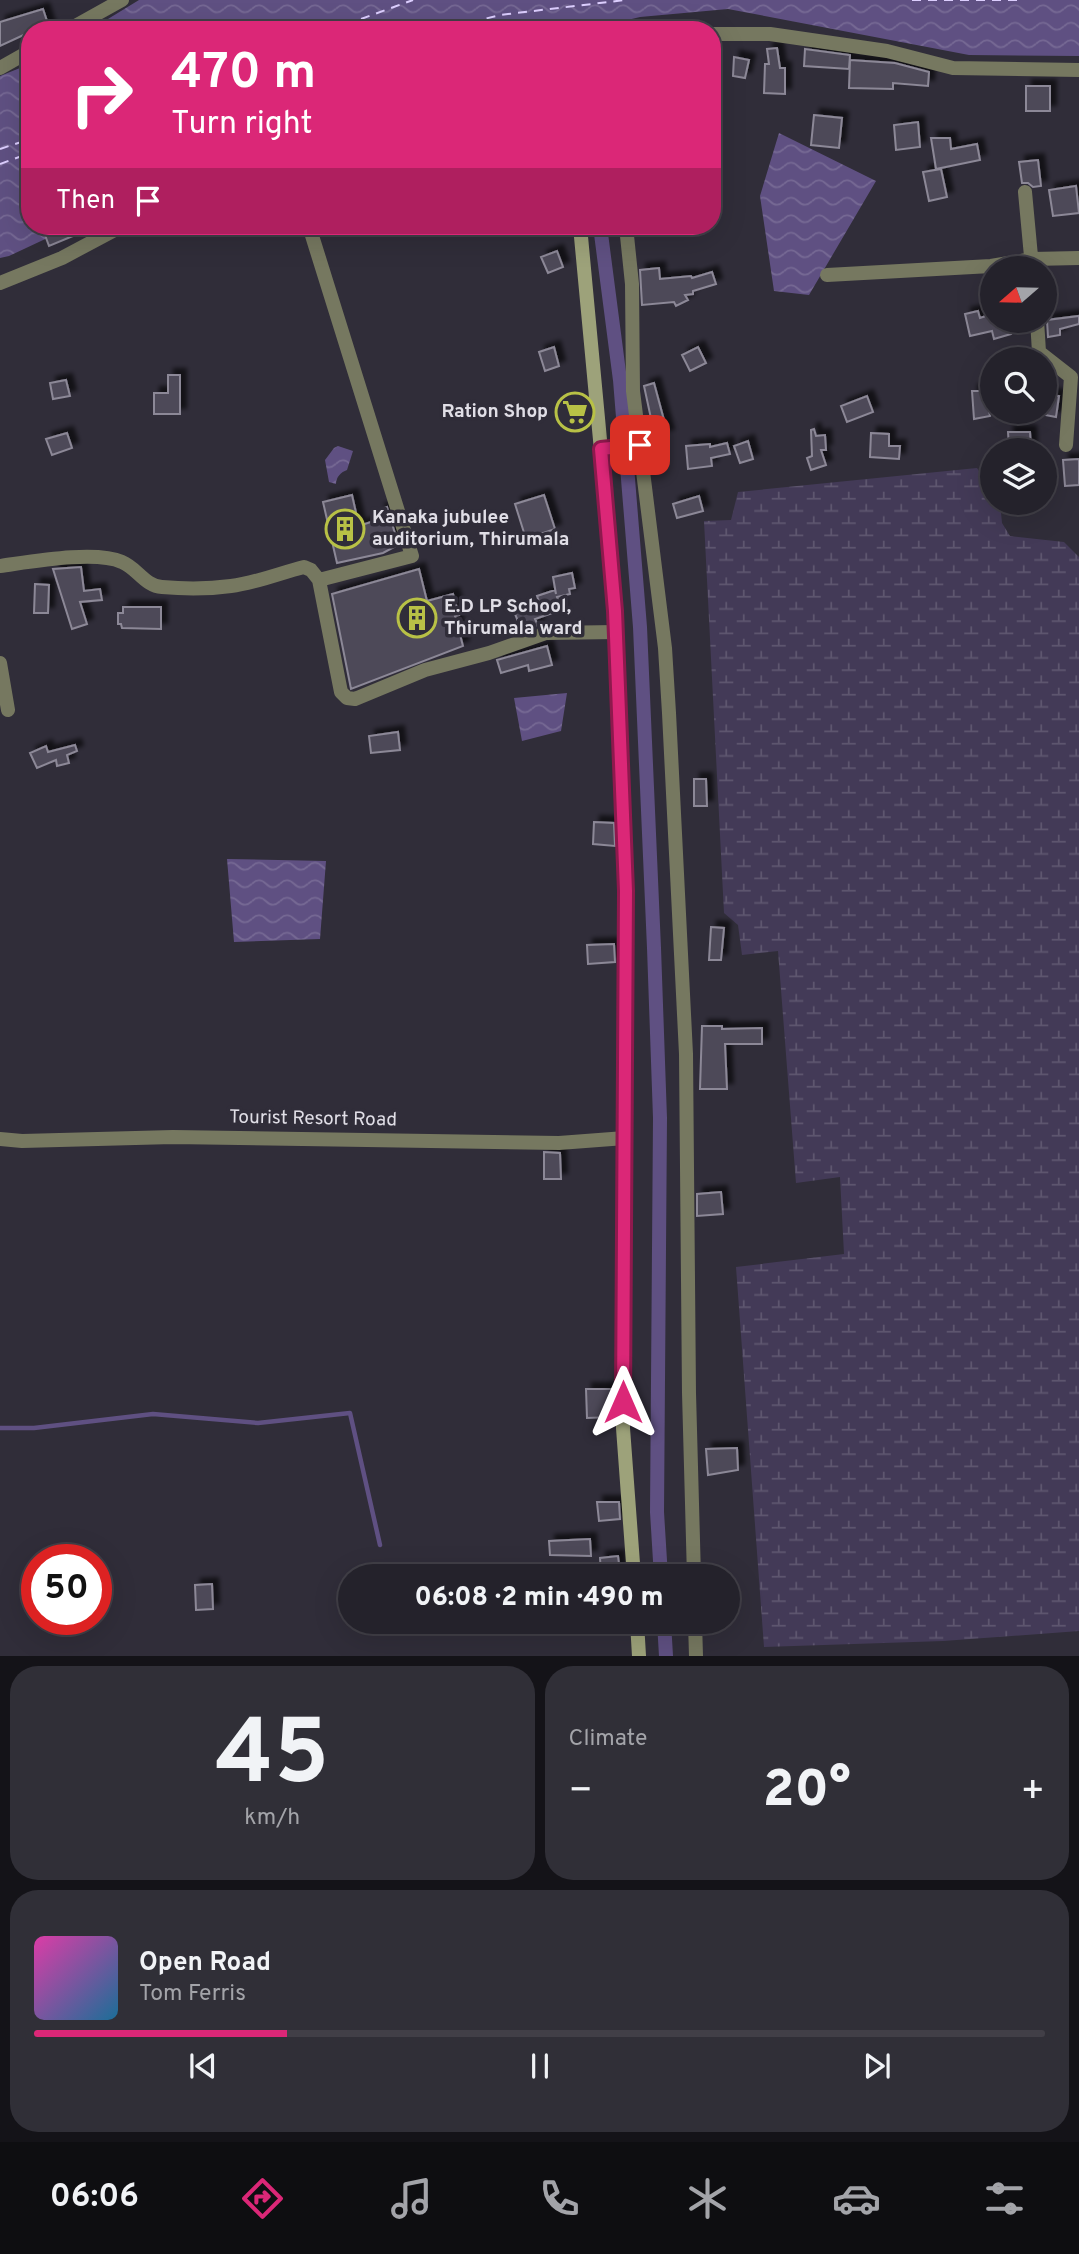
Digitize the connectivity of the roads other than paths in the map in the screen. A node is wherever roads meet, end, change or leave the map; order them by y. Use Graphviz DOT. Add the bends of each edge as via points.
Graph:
graph roads {
  1 [pos="121,0"];
  2 [pos="84,21"];
  3 [pos="721,34"];
  4 [pos="21,56"];
  5 [pos="0,68"];
  6 [pos="1079,70"];
  7 [pos="1025,192"];
  8 [pos="105,235"];
  9 [pos="312,235"];
  10 [pos="581,235"];
  11 [pos="626,235"];
  12 [pos="1031,256"];
  13 [pos="1079,258"];
  14 [pos="1057,260"];
  15 [pos="980,267"];
  16 [pos="827,275"];
  17 [pos="0,283"];
  18 [pos="1038,333"];
  19 [pos="640,445"];
  20 [pos="1066,445"];
  21 [pos="601,449"];
  22 [pos="0,566"];
  23 [pos="319,580"];
  24 [pos="616,632"];
  25 [pos="0,663"];
  26 [pos="8,710"];
  27 [pos="625,1138"];
  28 [pos="0,1139"];
  29 [pos="633,1564"];
  30 [pos="694,1564"];
  31 [pos="638,1634"];
  32 [pos="695,1634"];
  33 [pos="639,1656"];
  34 [pos="696,1656"];
  1 -- 2 [label="street"];
  3 -- 6 [label="street" via="769,34 887,51 953,68"];
  4 -- 5 [label="street"];
  7 -- 12 [label="street"];
  8 -- 17 [label="street"];
  9 -- 23 [label="street" via="412,556"];
  10 -- 21 [label="main road"];
  11 -- 19 [label="street"];
  13 -- 14 [label="street"];
  15 -- 16 [label="street"];
  18 -- 20 [label="street" via="1039,352 1071,377"];
  19 -- 21 [label="street"];
  19 -- 30 [label="street" via="664,648 684,1013"];
  21 -- 24 [label="main road"];
  22 -- 23 [label="street" via="106,557 122,562 158,587 231,586 304,568"];
  23 -- 24 [label="street" via="341,692 347,698 546,633"];
  24 -- 27 [label="main road" via="626,891"];
  25 -- 26 [label="street"];
  27 -- 28 [label="street, Tourist Resort Road" via="559,1143 173,1136"];
  27 -- 29 [label="main road" via="623,1428"];
  31 -- 33 [label="main road"];
  32 -- 34 [label="street"];
}
